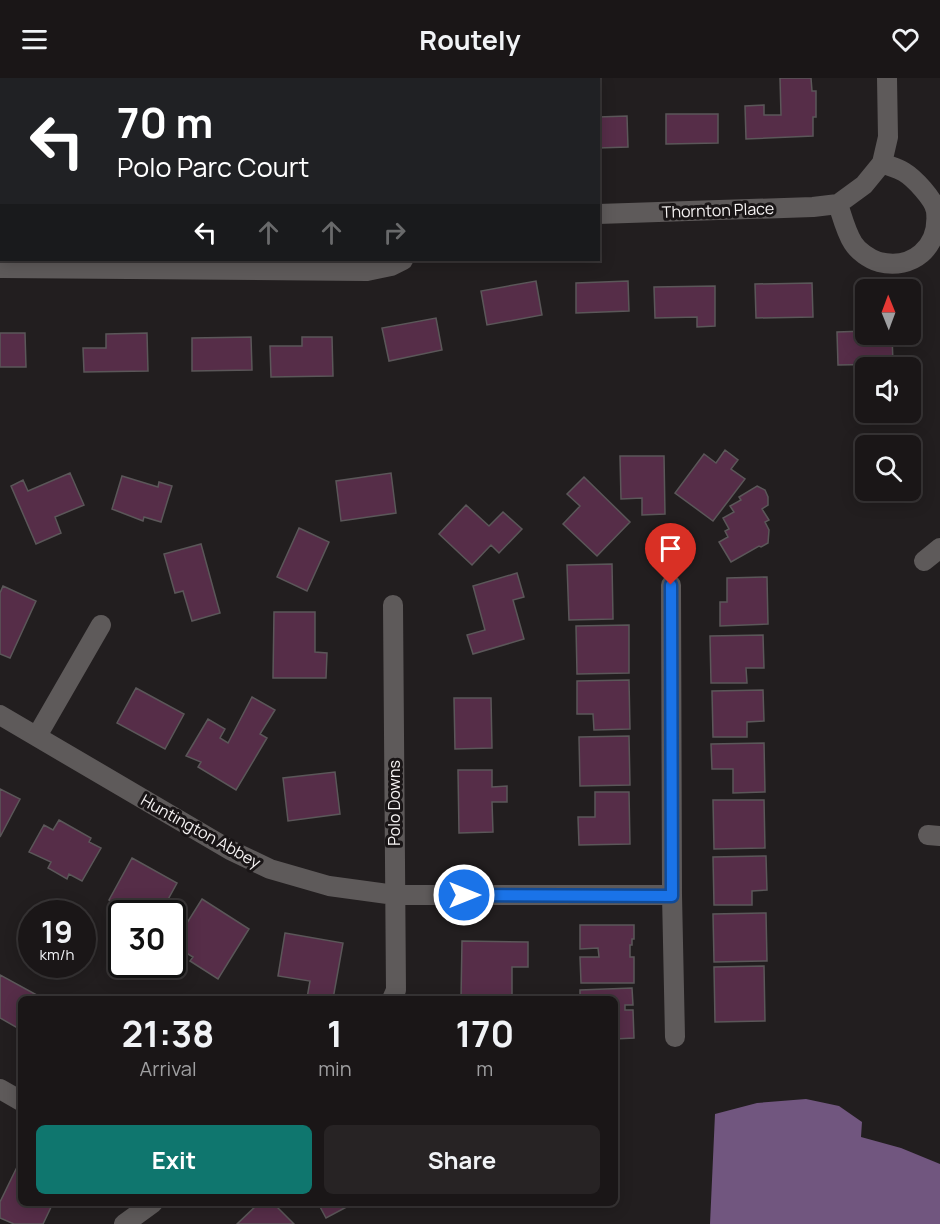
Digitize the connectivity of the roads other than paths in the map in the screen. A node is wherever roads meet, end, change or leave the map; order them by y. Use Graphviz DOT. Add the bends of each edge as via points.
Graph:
graph roads {
  1 [pos="887,78"];
  2 [pos="882,163"];
  3 [pos="838,204"];
  4 [pos="600,214"];
  5 [pos="402,261"];
  6 [pos="204,265"];
  7 [pos="0,268"];
  8 [pos="940,548"];
  9 [pos="924,561"];
  10 [pos="671,585"];
  11 [pos="393,605"];
  12 [pos="100,625"];
  13 [pos="0,715"];
  14 [pos="37,736"];
  15 [pos="395,895"];
  16 [pos="672,896"];
  17 [pos="393,996"];
  18 [pos="675,1037"];
  19 [pos="0,1089"];
  20 [pos="18,1099"];
  21 [pos="148,1206"];
  22 [pos="124,1224"];
  1 -- 2 [label="street" via="888,137"];
  2 -- 3 [label="street" via="864,185"];
  2 -- 3 [label="street" via="905,173 924,190 936,210 931,245 919,257 902,264 870,260 853,244"];
  3 -- 4 [label="street, Thornton Place"];
  5 -- 6 [label="street" via="367,271"];
  6 -- 7 [label="street"];
  8 -- 9 [label="street"];
  10 -- 16 [label="street"];
  11 -- 15 [label="street, Polo Downs"];
  12 -- 14 [label="street"];
  13 -- 14 [label="street, Huntington Abbey"];
  14 -- 15 [label="street, Huntington Abbey" via="230,850 270,869 329,886"];
  15 -- 16 [label="street, Huntington Abbey"];
  15 -- 17 [label="street, Polo Downs"];
  16 -- 18 [label="street"];
  19 -- 20 [label="street"];
  21 -- 22 [label="street"];
}
